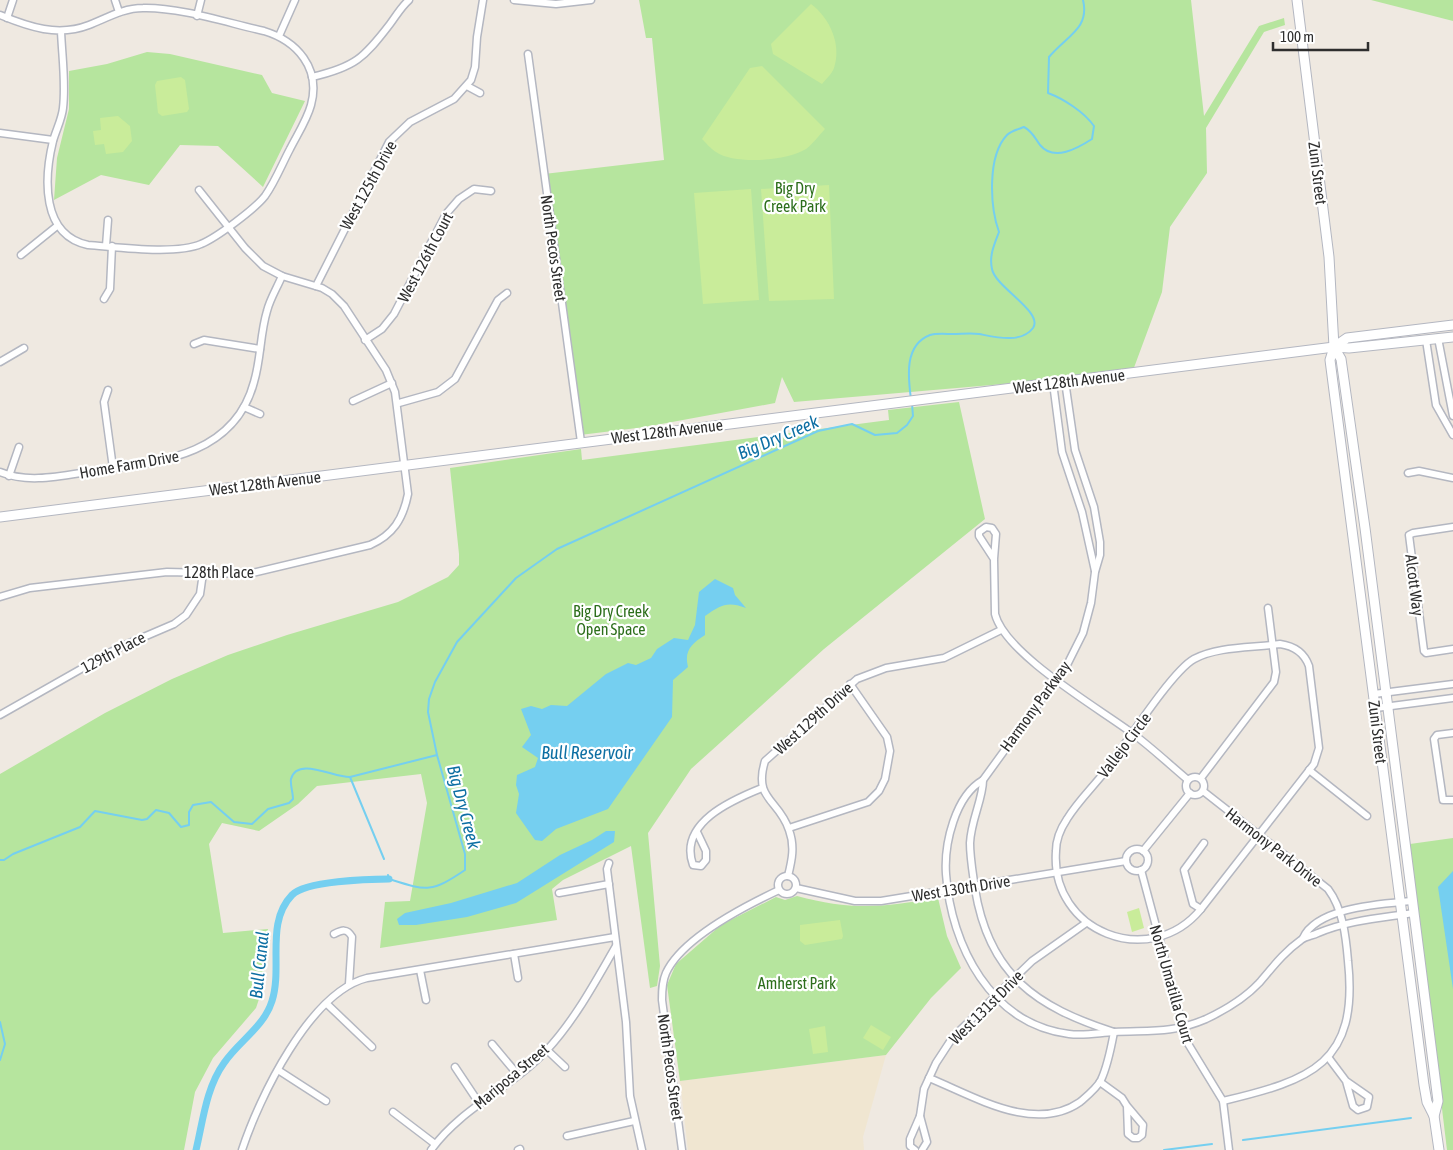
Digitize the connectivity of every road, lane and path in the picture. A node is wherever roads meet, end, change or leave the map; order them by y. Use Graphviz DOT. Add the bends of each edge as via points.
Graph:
graph roads {
  1 [pos="13,0"];
  2 [pos="115,0"];
  3 [pos="201,0"];
  4 [pos="295,0"];
  5 [pos="409,0"];
  6 [pos="483,0"];
  7 [pos="514,0"];
  8 [pos="591,0"];
  9 [pos="1297,0"];
  10 [pos="539,2"];
  11 [pos="119,12"];
  12 [pos="0,15"];
  13 [pos="197,16"];
  14 [pos="7,18"];
  15 [pos="61,31"];
  16 [pos="279,36"];
  17 [pos="528,54"];
  18 [pos="312,77"];
  19 [pos="467,86"];
  20 [pos="480,93"];
  21 [pos="0,133"];
  22 [pos="53,140"];
  23 [pos="200,190"];
  24 [pos="491,191"];
  25 [pos="108,220"];
  26 [pos="57,226"];
  27 [pos="227,227"];
  28 [pos="109,246"];
  29 [pos="21,255"];
  30 [pos="282,276"];
  31 [pos="316,286"];
  32 [pos="507,293"];
  33 [pos="104,299"];
  34 [pos="1453,325"];
  35 [pos="1453,337"];
  36 [pos="1438,338"];
  37 [pos="365,340"];
  38 [pos="1426,340"];
  39 [pos="194,344"];
  40 [pos="1334,347"];
  41 [pos="24,348"];
  42 [pos="260,349"];
  43 [pos="0,362"];
  44 [pos="1065,381"];
  45 [pos="392,383"];
  46 [pos="1053,383"];
  47 [pos="108,390"];
  48 [pos="353,401"];
  49 [pos="398,403"];
  50 [pos="244,407"];
  51 [pos="260,414"];
  52 [pos="1453,416"];
  53 [pos="1453,435"];
  54 [pos="581,442"];
  55 [pos="19,447"];
  56 [pos="1076,455"];
  57 [pos="1064,457"];
  58 [pos="406,465"];
  59 [pos="112,468"];
  60 [pos="0,472"];
  61 [pos="1408,473"];
  62 [pos="9,476"];
  63 [pos="1453,478"];
  64 [pos="0,517"];
  65 [pos="1453,527"];
  66 [pos="994,559"];
  67 [pos="203,572"];
  68 [pos="1095,572"];
  69 [pos="0,597"];
  70 [pos="1268,608"];
  71 [pos="1001,630"];
  72 [pos="1272,645"];
  73 [pos="1453,649"];
  74 [pos="1057,680"];
  75 [pos="850,684"];
  76 [pos="1453,684"];
  77 [pos="1385,692"];
  78 [pos="1374,694"];
  79 [pos="1453,698"];
  80 [pos="1387,707"];
  81 [pos="1376,708"];
  82 [pos="0,715"];
  83 [pos="1453,733"];
  84 [pos="1133,734"];
  85 [pos="1309,770"];
  86 [pos="1201,778"];
  87 [pos="983,780"];
  88 [pos="1188,780"];
  89 [pos="762,788"];
  90 [pos="1203,791"];
  91 [pos="1190,793"];
  92 [pos="1453,800"];
  93 [pos="1367,816"];
  94 [pos="789,828"];
  95 [pos="697,832"];
  96 [pos="1259,837"];
  97 [pos="1204,843"];
  98 [pos="1143,851"];
  99 [pos="1126,861"];
  100 [pos="609,863"];
  101 [pos="1141,870"];
  102 [pos="1058,873"];
  103 [pos="788,876"];
  104 [pos="609,884"];
  105 [pos="975,885"];
  106 [pos="796,888"];
  107 [pos="779,890"];
  108 [pos="947,890"];
  109 [pos="559,893"];
  110 [pos="1412,900"];
  111 [pos="1400,902"];
  112 [pos="1201,908"];
  113 [pos="1339,912"];
  114 [pos="1414,913"];
  115 [pos="1400,915"];
  116 [pos="1086,923"];
  117 [pos="1342,924"];
  118 [pos="334,934"];
  119 [pos="615,937"];
  120 [pos="1158,938"];
  121 [pos="1303,938"];
  122 [pos="616,946"];
  123 [pos="514,954"];
  124 [pos="420,970"];
  125 [pos="1014,977"];
  126 [pos="518,978"];
  127 [pos="349,984"];
  128 [pos="994,995"];
  129 [pos="426,1000"];
  130 [pos="327,1004"];
  131 [pos="1183,1027"];
  132 [pos="1114,1032"];
  133 [pos="492,1044"];
  134 [pos="372,1047"];
  135 [pos="547,1050"];
  136 [pos="1328,1057"];
  137 [pos="455,1067"];
  138 [pos="565,1067"];
  139 [pos="278,1070"];
  140 [pos="518,1075"];
  141 [pos="929,1078"];
  142 [pos="1346,1081"];
  143 [pos="1100,1082"];
  144 [pos="326,1100"];
  145 [pos="1223,1101"];
  146 [pos="480,1103"];
  147 [pos="1127,1106"];
  148 [pos="394,1112"];
  149 [pos="920,1116"];
  150 [pos="1434,1116"];
  151 [pos="634,1120"];
  152 [pos="567,1136"];
  153 [pos="433,1147"];
  154 [pos="242,1150"];
  155 [pos="642,1150"];
  156 [pos="682,1150"];
  157 [pos="916,1150"];
  158 [pos="922,1150"];
  159 [pos="1229,1150"];
  160 [pos="1439,1150"];
  1 -- 14 [label="street"];
  2 -- 11 [label="street"];
  3 -- 13 [label="street"];
  4 -- 16 [label="street"];
  5 -- 18 [label="street" via="356,62 338,71"];
  6 -- 19 [label="street, West 125th Drive" via="475,67"];
  7 -- 10 [label="street"];
  8 -- 10 [label="street"];
  9 -- 40 [label="main road, Zuni Street" via="1329,257"];
  11 -- 13 [label="street" via="152,8"];
  11 -- 15 [label="street" via="88,26"];
  12 -- 14 [label="street"];
  13 -- 16 [label="street"];
  14 -- 15 [label="street" via="37,28"];
  15 -- 22 [label="street" via="63,108"];
  16 -- 18 [label="street" via="301,53"];
  17 -- 54 [label="street, North Pecos Street"];
  18 -- 27 [label="street" via="314,90 310,108 268,191"];
  19 -- 20 [label="street"];
  19 -- 31 [label="street, West 125th Drive" via="454,99 405,126 389,142"];
  21 -- 22 [label="street"];
  22 -- 26 [label="street" via="48,197"];
  23 -- 27 [label="street, 128th Place"];
  24 -- 37 [label="street, West 126th Court" via="474,189 452,205 394,314 382,329"];
  25 -- 28 [label="street"];
  26 -- 28 [label="street" via="82,244"];
  26 -- 29 [label="street"];
  27 -- 28 [label="street" via="202,244 187,248"];
  27 -- 30 [label="street, 128th Place" via="256,261"];
  28 -- 33 [label="street" via="110,289"];
  30 -- 31 [label="street, 128th Place"];
  30 -- 42 [label="street, Home Farm Drive" via="267,310"];
  31 -- 37 [label="street, 128th Place" via="336,298"];
  32 -- 49 [label="street" via="498,300 455,379 438,392"];
  34 -- 40 [label="main road" via="1347,338"];
  35 -- 36 [label="main road"];
  36 -- 38 [label="main road"];
  36 -- 52 [label="street"];
  37 -- 45 [label="street, 128th Place"];
  38 -- 40 [label="main road"];
  38 -- 53 [label="street" via="1436,405"];
  39 -- 42 [label="street" via="204,340"];
  40 -- 44 [label="main road, West 128th Avenue"];
  40 -- 77 [label="main road, Zuni Street" via="1341,359"];
  40 -- 78 [label="main road, Zuni Street" via="1330,360"];
  41 -- 43 [label="street"];
  42 -- 50 [label="street, Home Farm Drive" via="254,383"];
  44 -- 46 [label="main road, West 128th Avenue"];
  44 -- 56 [label="street, Harmony Parkway"];
  45 -- 48 [label="street"];
  45 -- 49 [label="street, 128th Place"];
  46 -- 54 [label="main road, West 128th Avenue"];
  46 -- 57 [label="street, Harmony Parkway"];
  47 -- 59 [label="street" via="104,402"];
  49 -- 58 [label="street, 128th Place"];
  50 -- 51 [label="street"];
  50 -- 59 [label="street, Home Farm Drive" via="221,434 191,452"];
  54 -- 58 [label="main road, West 128th Avenue"];
  55 -- 62 [label="street"];
  56 -- 57 [label="street"];
  56 -- 68 [label="street, Harmony Parkway" via="1098,524 1100,555"];
  57 -- 68 [label="street, Harmony Parkway" via="1082,512"];
  58 -- 64 [label="main road, West 128th Avenue"];
  58 -- 67 [label="street, 128th Place" via="408,494 405,508 397,526 381,540 357,549 248,574"];
  59 -- 62 [label="street, Home Farm Drive" via="26,479"];
  60 -- 62 [label="street, Home Farm Drive"];
  61 -- 63 [label="street" via="1419,471"];
  65 -- 73 [label="street, Alcott Way" via="1409,536 1424,651"];
  66 -- 66 [label="street" via="979,536 986,527 992,528 996,534"];
  66 -- 71 [label="street" via="995,614"];
  67 -- 69 [label="street, 128th Place" via="167,572 30,588"];
  67 -- 82 [label="street, 129th Place" via="200,594 194,606 180,620 118,648"];
  68 -- 74 [label="street, Harmony Parkway" via="1083,633"];
  70 -- 72 [label="street"];
  71 -- 74 [label="street"];
  71 -- 75 [label="street, West 129th Drive" via="955,654 865,674"];
  72 -- 84 [label="street, Vallejo Circle" via="1212,653 1194,660 1179,672"];
  72 -- 85 [label="street, Vallejo Circle" via="1288,645 1296,649 1309,666 1319,748"];
  72 -- 86 [label="street" via="1276,672 1271,687"];
  74 -- 84 [label="street"];
  74 -- 87 [label="street, Harmony Parkway"];
  75 -- 89 [label="street, West 129th Drive" via="765,761 760,778"];
  75 -- 94 [label="street" via="887,737 890,751 885,779 868,802"];
  76 -- 77 [label="street"];
  77 -- 78 [label="street"];
  77 -- 80 [label="main road, Zuni Street"];
  78 -- 81 [label="main road, Zuni Street"];
  79 -- 80 [label="street"];
  80 -- 81 [label="street"];
  80 -- 110 [label="main road, Zuni Street"];
  81 -- 111 [label="main road, Zuni Street"];
  83 -- 92 [label="street" via="1438,735 1434,739 1443,800"];
  84 -- 88 [label="street"];
  84 -- 102 [label="street, Vallejo Circle" via="1063,825 1056,850"];
  85 -- 93 [label="street"];
  85 -- 96 [label="street, Vallejo Circle"];
  86 -- 88 [label="street"];
  86 -- 90 [label="street"];
  87 -- 105 [label="street, Harmony Parkway" via="971,833"];
  87 -- 108 [label="street, Harmony Parkway" via="970,791 952,829 947,850"];
  88 -- 91 [label="street" via="1186,786"];
  89 -- 94 [label="street"];
  89 -- 95 [label="street" via="734,799 708,816"];
  90 -- 91 [label="street"];
  90 -- 96 [label="street, Harmony Park Drive"];
  91 -- 98 [label="street"];
  94 -- 103 [label="street" via="793,844"];
  95 -- 95 [label="street" via="706,851 706,860 701,866 693,865 690,857"];
  96 -- 112 [label="street, Vallejo Circle"];
  96 -- 113 [label="street, Harmony Park Drive" via="1323,884"];
  97 -- 112 [label="street" via="1184,870 1193,904"];
  98 -- 99 [label="street" via="1131,850"];
  98 -- 101 [label="street" via="1148,861"];
  99 -- 101 [label="street" via="1131,869"];
  99 -- 102 [label="street, West 130th Drive"];
  100 -- 104 [label="street"];
  101 -- 120 [label="street, North Umatilla Court"];
  102 -- 105 [label="street, West 130th Drive"];
  102 -- 116 [label="street, Vallejo Circle" via="1068,899"];
  103 -- 106 [label="street" via="795,880"];
  103 -- 107 [label="street" via="778,882"];
  104 -- 109 [label="street"];
  104 -- 119 [label="street"];
  105 -- 108 [label="street, West 130th Drive"];
  105 -- 125 [label="street, Harmony Parkway" via="986,932 997,956"];
  106 -- 107 [label="street" via="787,895"];
  106 -- 108 [label="street, West 130th Drive" via="855,901 881,901"];
  107 -- 156 [label="street, North Pecos Street" via="714,925 674,960 664,976 662,1000"];
  108 -- 128 [label="street, Harmony Parkway" via="962,946 972,966"];
  110 -- 111 [label="street, Harmony Parkway"];
  110 -- 114 [label="main road, Zuni Street"];
  111 -- 113 [label="street, Harmony Parkway"];
  111 -- 115 [label="main road, Zuni Street"];
  112 -- 120 [label="street, Vallejo Circle" via="1184,926"];
  113 -- 117 [label="street, Harmony Park Drive"];
  113 -- 121 [label="street, Harmony Parkway" via="1306,930"];
  114 -- 115 [label="street, Harmony Parkway"];
  114 -- 150 [label="main road, Zuni Street" via="1438,1101"];
  115 -- 117 [label="street, Harmony Parkway"];
  115 -- 150 [label="main road, Zuni Street" via="1424,1085"];
  116 -- 120 [label="street, Vallejo Circle" via="1116,937 1134,940"];
  116 -- 125 [label="street, West 131st Drive"];
  117 -- 121 [label="street, Harmony Parkway"];
  117 -- 136 [label="street, Harmony Park Drive" via="1351,990 1350,1008 1344,1030"];
  118 -- 127 [label="street" via="344,930 352,937"];
  119 -- 122 [label="street"];
  119 -- 123 [label="street"];
  120 -- 131 [label="street, North Umatilla Court"];
  121 -- 131 [label="street, Harmony Parkway" via="1253,988 1205,1019"];
  122 -- 135 [label="street, Mariposa Street" via="576,1012"];
  122 -- 151 [label="street"];
  123 -- 124 [label="street"];
  123 -- 126 [label="street"];
  124 -- 127 [label="street"];
  124 -- 129 [label="street"];
  125 -- 128 [label="street, West 131st Drive"];
  125 -- 132 [label="street, Harmony Parkway" via="1049,1005 1071,1017"];
  127 -- 130 [label="street"];
  128 -- 132 [label="street, Harmony Parkway" via="1011,1012 1041,1027 1068,1034"];
  128 -- 141 [label="street, West 131st Drive" via="953,1037"];
  130 -- 134 [label="street"];
  130 -- 139 [label="street" via="299,1036"];
  131 -- 132 [label="street, Harmony Parkway" via="1149,1033"];
  131 -- 145 [label="street, North Umatilla Court" via="1196,1059"];
  132 -- 143 [label="street"];
  133 -- 140 [label="street"];
  135 -- 138 [label="street"];
  135 -- 140 [label="street, Mariposa Street"];
  136 -- 142 [label="street"];
  136 -- 145 [label="street, Harmony Park Drive" via="1295,1080"];
  137 -- 146 [label="street"];
  139 -- 144 [label="street"];
  139 -- 154 [label="street" via="262,1096"];
  140 -- 146 [label="street, Mariposa Street"];
  141 -- 143 [label="street" via="1010,1110 1035,1115 1054,1114 1069,1108"];
  141 -- 149 [label="street, West 131st Drive"];
  142 -- 142 [label="street" via="1353,1106 1358,1110 1367,1107 1369,1097 1366,1093"];
  143 -- 147 [label="street" via="1122,1098"];
  145 -- 159 [label="street, North Umatilla Court"];
  146 -- 153 [label="street, Mariposa Street" via="456,1121"];
  147 -- 147 [label="street" via="1128,1134 1138,1138 1142,1135 1143,1125"];
  148 -- 153 [label="street"];
  149 -- 157 [label="street, West 131st Drive" via="910,1141 910,1146"];
  149 -- 158 [label="street, West 131st Drive" via="928,1142"];
  150 -- 160 [label="main road, Zuni Street"];
  151 -- 152 [label="street"];
  151 -- 155 [label="street"];
}
